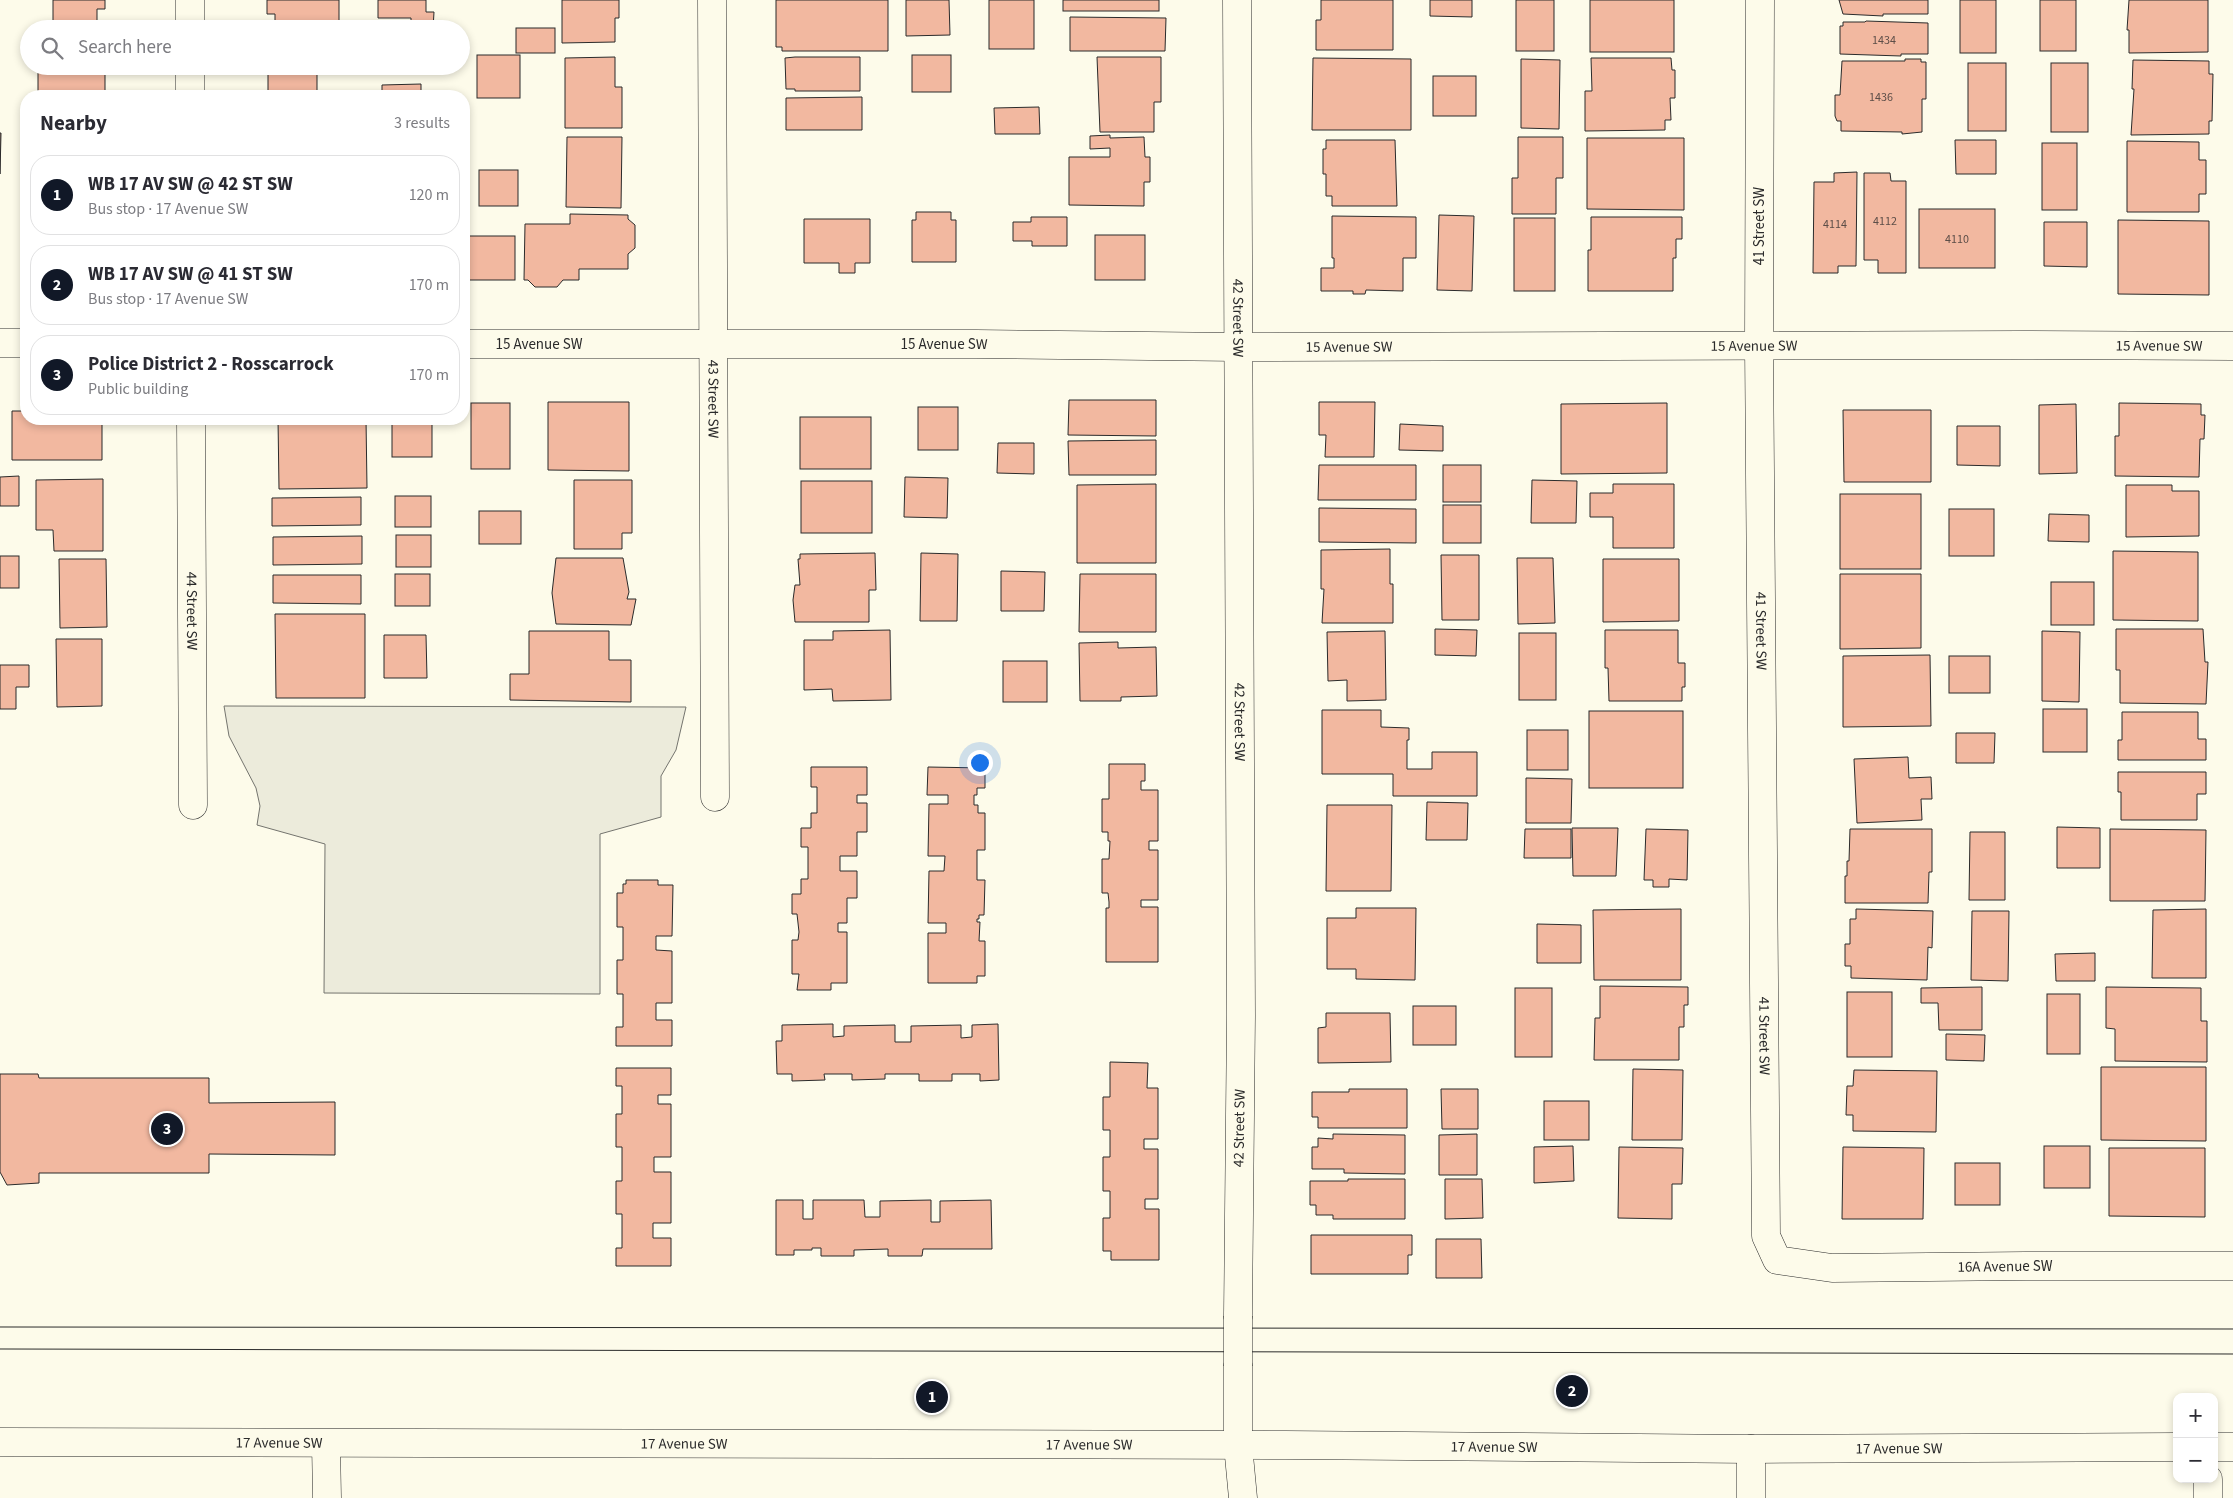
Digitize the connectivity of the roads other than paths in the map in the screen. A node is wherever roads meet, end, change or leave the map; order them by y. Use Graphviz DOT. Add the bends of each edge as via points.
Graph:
graph roads {
  1 [pos="190,0"];
  2 [pos="712,0"];
  3 [pos="1237,0"];
  4 [pos="1760,0"];
  5 [pos="190,20"];
  6 [pos="190,75"];
  7 [pos="190,90"];
  8 [pos="0,343"];
  9 [pos="20,344"];
  10 [pos="470,344"];
  11 [pos="713,344"];
  12 [pos="1759,345"];
  13 [pos="2233,346"];
  14 [pos="1237,347"];
  15 [pos="191,425"];
  16 [pos="715,797"];
  17 [pos="193,804"];
  18 [pos="1777,1260"];
  19 [pos="2233,1266"];
  20 [pos="0,1442"];
  21 [pos="326,1444"];
  22 [pos="1238,1445"];
  23 [pos="2173,1447"];
  24 [pos="2218,1447"];
  25 [pos="2233,1447"];
  26 [pos="1751,1449"];
  27 [pos="2208,1483"];
  28 [pos="327,1498"];
  29 [pos="1244,1498"];
  30 [pos="1751,1498"];
  31 [pos="2208,1498"];
  1 -- 5 [label="street"];
  2 -- 11 [label="street, 43 Street SW"];
  3 -- 14 [label="street, 42 Street SW"];
  4 -- 12 [label="street, 41 Street SW"];
  6 -- 7 [label="street"];
  8 -- 9 [label="street"];
  10 -- 11 [label="street, 15 Avenue SW"];
  11 -- 14 [label="street, 15 Avenue SW"];
  11 -- 16 [label="street, 43 Street SW"];
  12 -- 13 [label="street, 15 Avenue SW"];
  12 -- 14 [label="street, 15 Avenue SW"];
  12 -- 18 [label="street, 41 Street SW" via="1766,1236"];
  14 -- 22 [label="street, 42 Street SW, bridge"];
  15 -- 17 [label="street, 44 Street SW"];
  18 -- 19 [label="street, 16A Avenue SW" via="1832,1268"];
  20 -- 21 [label="street, 17 Avenue SW"];
  21 -- 22 [label="street, 17 Avenue SW"];
  21 -- 28 [label="street"];
  22 -- 26 [label="street, 17 Avenue SW"];
  22 -- 29 [label="street, 42 Street SW"];
  23 -- 26 [label="street, 17 Avenue SW"];
  24 -- 25 [label="street"];
  26 -- 30 [label="street"];
  27 -- 31 [label="street"];
}
